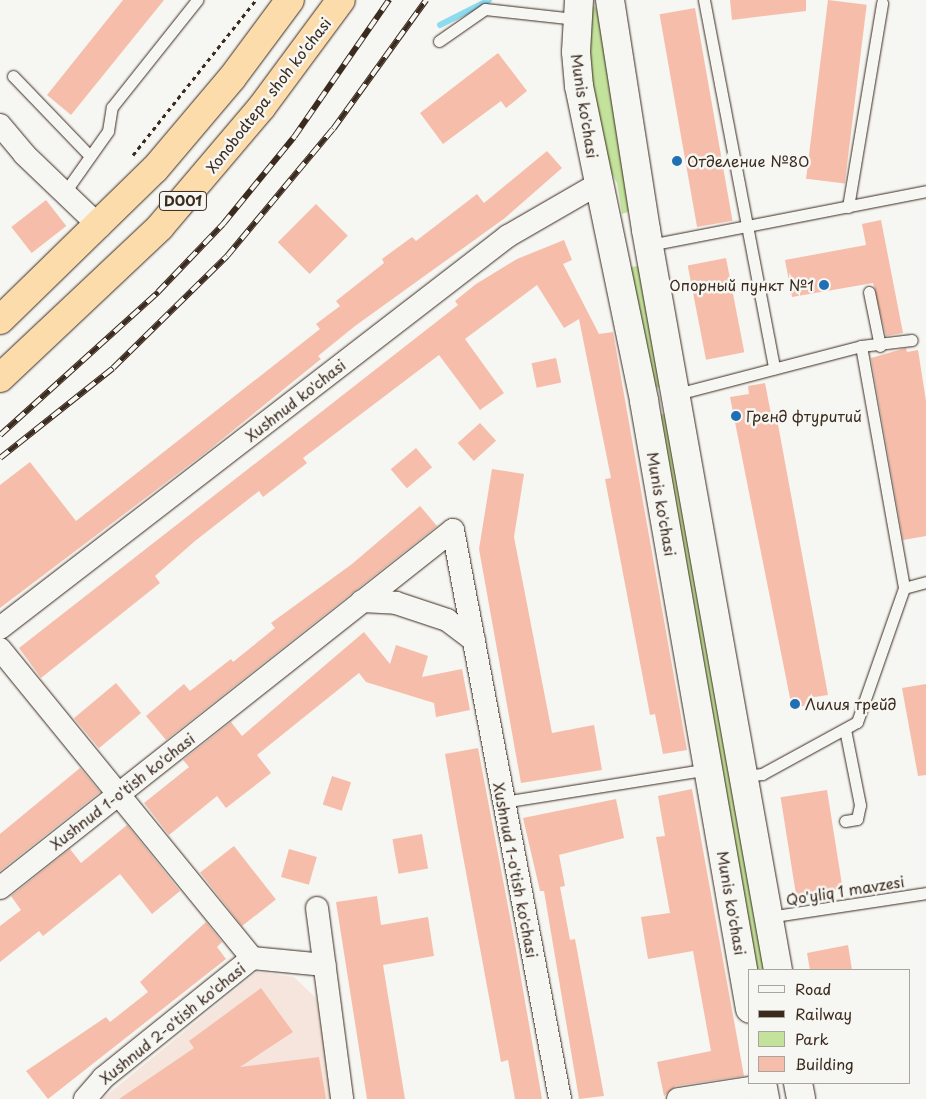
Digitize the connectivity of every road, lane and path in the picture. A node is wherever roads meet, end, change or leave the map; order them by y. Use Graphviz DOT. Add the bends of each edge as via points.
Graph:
graph roads {
  1 [pos="196,0"];
  2 [pos="256,0"];
  3 [pos="290,0"];
  4 [pos="341,0"];
  5 [pos="611,0"];
  6 [pos="704,0"];
  7 [pos="882,3"];
  8 [pos="578,9"];
  9 [pos="439,41"];
  10 [pos="13,76"];
  11 [pos="0,125"];
  12 [pos="90,156"];
  13 [pos="126,163"];
  14 [pos="598,184"];
  15 [pos="926,191"];
  16 [pos="65,192"];
  17 [pos="848,207"];
  18 [pos="100,227"];
  19 [pos="747,227"];
  20 [pos="609,237"];
  21 [pos="648,237"];
  22 [pos="869,292"];
  23 [pos="0,320"];
  24 [pos="912,340"];
  25 [pos="861,346"];
  26 [pos="880,346"];
  27 [pos="774,368"];
  28 [pos="0,378"];
  29 [pos="677,394"];
  30 [pos="644,402"];
  31 [pos="926,582"];
  32 [pos="904,588"];
  33 [pos="362,602"];
  34 [pos="0,628"];
  35 [pos="474,640"];
  36 [pos="0,649"];
  37 [pos="845,729"];
  38 [pos="709,769"];
  39 [pos="744,776"];
  40 [pos="121,793"];
  41 [pos="503,802"];
  42 [pos="845,821"];
  43 [pos="0,888"];
  44 [pos="926,893"];
  45 [pos="317,908"];
  46 [pos="768,917"];
  47 [pos="252,958"];
  48 [pos="325,965"];
  49 [pos="778,969"];
  50 [pos="748,997"];
  51 [pos="798,1084"];
  52 [pos="764,1089"];
  53 [pos="85,1099"];
  54 [pos="342,1099"];
  55 [pos="560,1099"];
  56 [pos="678,1099"];
  57 [pos="801,1099"];
  1 -- 12 [label="lane" via="112,108 108,131"];
  2 -- 13 [label="path"];
  3 -- 18 [label="highway, D001" via="207,110"];
  4 -- 28 [label="highway, Xonobodtepa shoh ko'chasi / D001" via="261,108 160,227"];
  5 -- 21 [label="street"];
  6 -- 19 [label="lane"];
  7 -- 17 [label="lane"];
  8 -- 9 [label="lane" via="485,10"];
  8 -- 14 [label="street, Munis ko'chasi" via="579,86"];
  10 -- 12 [label="lane"];
  11 -- 16 [label="street"];
  12 -- 16 [label="lane"];
  14 -- 20 [label="street, Munis ko'chasi"];
  14 -- 34 [label="street, Xushnud ko'chasi" via="508,236"];
  15 -- 17 [label="lane"];
  16 -- 18 [label="street"];
  17 -- 19 [label="lane"];
  18 -- 23 [label="highway, D001"];
  19 -- 21 [label="lane"];
  19 -- 27 [label="lane"];
  20 -- 21 [label="street"];
  20 -- 30 [label="street, Munis ko'chasi"];
  21 -- 29 [label="street"];
  22 -- 26 [label="lane"];
  24 -- 26 [label="lane"];
  25 -- 26 [label="lane"];
  25 -- 27 [label="lane"];
  25 -- 32 [label="lane"];
  27 -- 29 [label="lane"];
  29 -- 30 [label="street"];
  29 -- 39 [label="street"];
  30 -- 38 [label="street, Munis ko'chasi"];
  31 -- 32 [label="lane"];
  32 -- 37 [label="lane" via="857,722"];
  33 -- 35 [label="street" via="396,603 447,620"];
  33 -- 35 [label="street, Xushnud 1-o'tish ko'chasi" via="453,530"];
  33 -- 40 [label="street, Xushnud 1-o'tish ko'chasi"];
  35 -- 41 [label="street, Xushnud 1-o'tish ko'chasi"];
  36 -- 40 [label="street"];
  37 -- 39 [label="lane" via="762,774"];
  37 -- 42 [label="lane" via="860,805 857,819"];
  38 -- 41 [label="lane"];
  38 -- 50 [label="street, Munis ko'chasi"];
  39 -- 46 [label="street"];
  40 -- 43 [label="street, Xushnud 1-o'tish ko'chasi"];
  40 -- 47 [label="street"];
  41 -- 55 [label="street, Xushnud 1-o'tish ko'chasi"];
  44 -- 46 [label="lane, Qo'yliq 1 mavzesi"];
  45 -- 48 [label="street"];
  46 -- 49 [label="street"];
  47 -- 48 [label="street, Xushnud 2-o'tish ko'chasi"];
  47 -- 53 [label="street, Xushnud 2-o'tish ko'chasi" via="102,1078"];
  48 -- 54 [label="street"];
  51 -- 57 [label="street"];
  52 -- 56 [label="street"];
}
